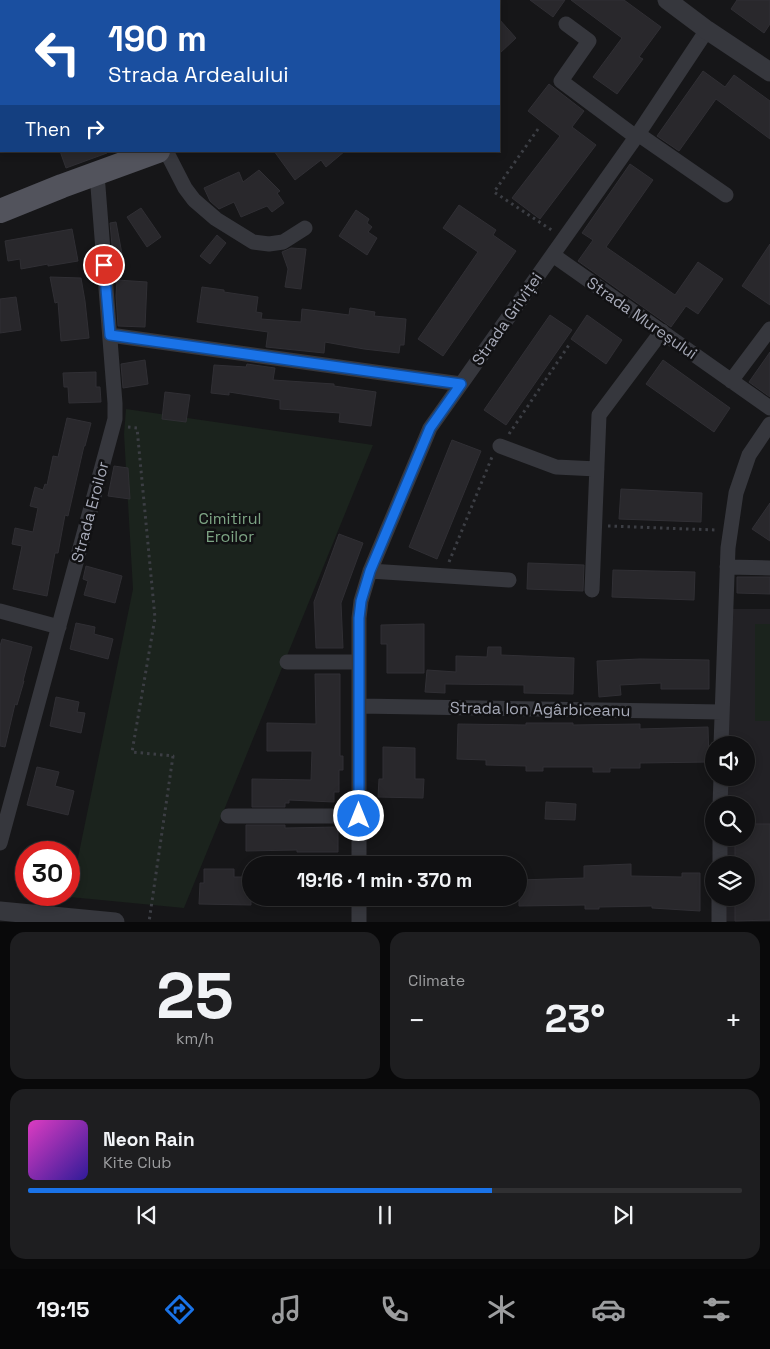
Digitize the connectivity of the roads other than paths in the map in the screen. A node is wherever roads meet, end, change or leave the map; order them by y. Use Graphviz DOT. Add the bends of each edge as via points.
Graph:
graph roads {
  1 [pos="667,0"];
  2 [pos="566,24"];
  3 [pos="707,30"];
  4 [pos="770,72"];
  5 [pos="637,136"];
  6 [pos="155,152"];
  7 [pos="167,152"];
  8 [pos="97,174"];
  9 [pos="726,195"];
  10 [pos="0,211"];
  11 [pos="305,228"];
  12 [pos="553,255"];
  13 [pos="770,328"];
  14 [pos="662,331"];
  15 [pos="110,335"];
  16 [pos="732,381"];
  17 [pos="461,384"];
  18 [pos="770,408"];
  19 [pos="770,424"];
  20 [pos="500,446"];
  21 [pos="597,469"];
  22 [pos="727,567"];
  23 [pos="770,568"];
  24 [pos="370,571"];
  25 [pos="509,580"];
  26 [pos="592,590"];
  27 [pos="0,611"];
  28 [pos="59,627"];
  29 [pos="287,662"];
  30 [pos="359,662"];
  31 [pos="359,706"];
  32 [pos="722,712"];
  33 [pos="721,736"];
  34 [pos="228,816"];
  35 [pos="359,816"];
  36 [pos="0,843"];
  37 [pos="359,856"];
  38 [pos="359,906"];
  39 [pos="719,906"];
  40 [pos="0,911"];
  41 [pos="115,922"];
  42 [pos="359,922"];
  43 [pos="719,922"];
  1 -- 3 [label="street"];
  2 -- 5 [label="street" via="589,41 561,82"];
  3 -- 4 [label="street"];
  3 -- 5 [label="street, Strada Griviței"];
  5 -- 9 [label="street"];
  5 -- 12 [label="street, Strada Griviței"];
  6 -- 8 [label="main road"];
  7 -- 11 [label="street" via="194,200 216,219 253,242 283,242"];
  8 -- 10 [label="main road"];
  8 -- 15 [label="street, Strada Eroilor"];
  12 -- 14 [label="street, Strada Mureșului"];
  12 -- 17 [label="street, Strada Griviței"];
  13 -- 16 [label="street"];
  14 -- 16 [label="street, Strada Mureșului"];
  14 -- 21 [label="street" via="599,415"];
  15 -- 17 [label="street"];
  15 -- 28 [label="street, Strada Eroilor" via="115,419"];
  16 -- 18 [label="street, Strada Mureșului"];
  17 -- 24 [label="street, Strada Griviței" via="430,428"];
  19 -- 22 [label="street" via="749,455 736,493"];
  20 -- 21 [label="street" via="556,467"];
  21 -- 26 [label="street"];
  22 -- 23 [label="street"];
  22 -- 32 [label="street"];
  24 -- 25 [label="street"];
  24 -- 30 [label="street, Strada Griviței" via="361,601"];
  27 -- 28 [label="street"];
  28 -- 36 [label="street, Strada Eroilor"];
  29 -- 30 [label="street"];
  30 -- 31 [label="street, Strada Griviței"];
  31 -- 32 [label="street, Strada Ion Agârbiceanu"];
  31 -- 35 [label="street, Strada Griviței"];
  32 -- 33 [label="street"];
  34 -- 35 [label="street"];
  35 -- 37 [label="street, Strada Griviței"];
  38 -- 42 [label="street"];
  39 -- 43 [label="street"];
  40 -- 41 [label="street"];
}
